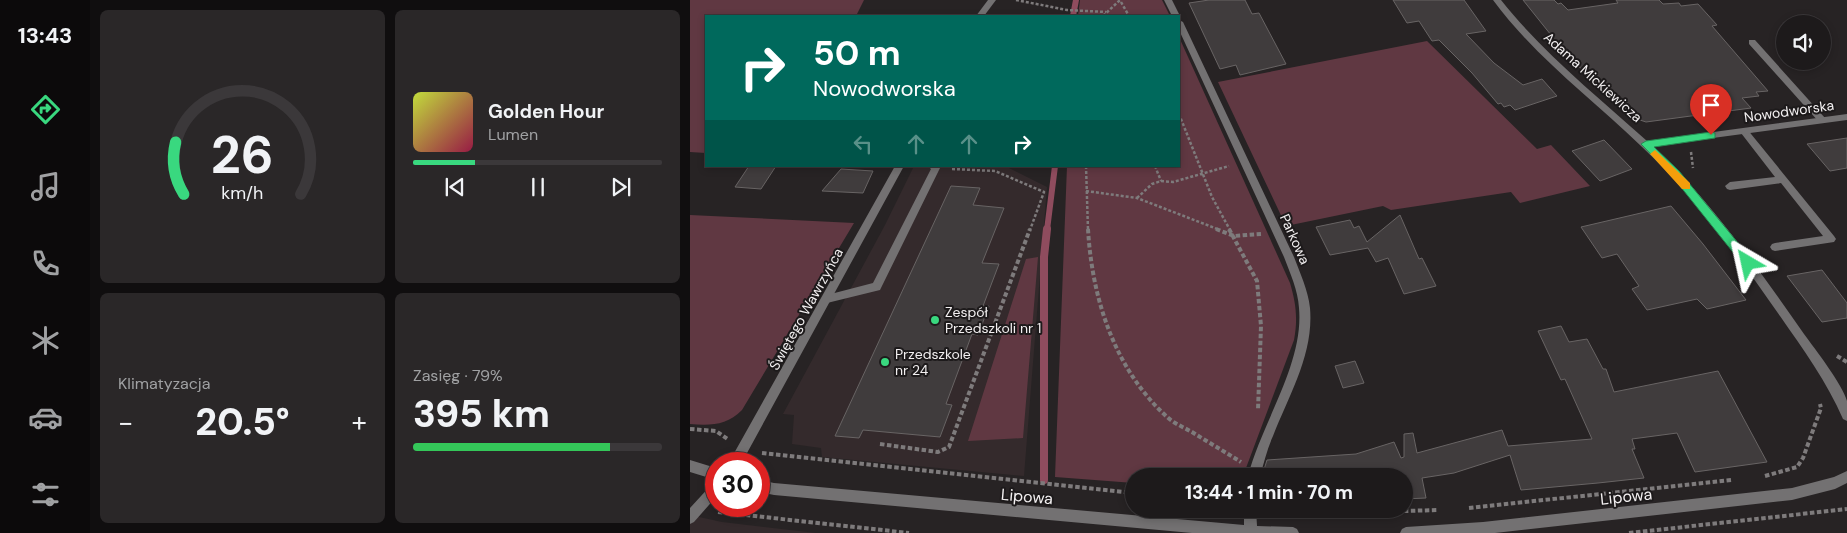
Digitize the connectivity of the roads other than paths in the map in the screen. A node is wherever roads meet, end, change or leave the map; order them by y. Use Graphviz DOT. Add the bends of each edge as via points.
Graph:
graph roads {
  1 [pos="992,0"];
  2 [pos="1168,0"];
  3 [pos="1497,0"];
  4 [pos="981,15"];
  5 [pos="1176,15"];
  6 [pos="1180,24"];
  7 [pos="1752,42"];
  8 [pos="1847,116"];
  9 [pos="1822,120"];
  10 [pos="1744,130"];
  11 [pos="1646,144"];
  12 [pos="899,167"];
  13 [pos="934,167"];
  14 [pos="1783,179"];
  15 [pos="1730,186"];
  16 [pos="1775,247"];
  17 [pos="827,299"];
  18 [pos="1847,415"];
  19 [pos="740,452"];
  20 [pos="690,466"];
  21 [pos="1256,468"];
  22 [pos="705,471"];
  23 [pos="1847,477"];
  24 [pos="770,488"];
  25 [pos="705,500"];
  26 [pos="694,513"];
  27 [pos="1250,518"];
  28 [pos="1251,532"];
  29 [pos="1293,533"];
  30 [pos="1406,533"];
  1 -- 4 [label="street"];
  2 -- 5 [label="street"];
  3 -- 11 [label="street, Adama Mickiewicza" via="1528,38"];
  6 -- 21 [label="street, Parkowa" via="1304,301 1305,322 1292,376"];
  7 -- 9 [label="street"];
  8 -- 9 [label="street, Nowodworska"];
  9 -- 10 [label="street, Nowodworska"];
  10 -- 11 [label="street, Nowodworska"];
  10 -- 14 [label="street"];
  11 -- 18 [label="street, Adama Mickiewicza" via="1735,245 1819,364"];
  12 -- 17 [label="street, Świętego Wawrzyńca"];
  13 -- 17 [label="street" via="876,287"];
  14 -- 15 [label="street"];
  14 -- 16 [label="street" via="1831,239"];
  17 -- 19 [label="street, Świętego Wawrzyńca"];
  20 -- 22 [label="street"];
  23 -- 30 [label="street, Lipowa" via="1792,494 1483,528"];
  24 -- 28 [label="street, Lipowa"];
  25 -- 26 [label="street"];
  27 -- 28 [label="street"];
  28 -- 29 [label="street, Lipowa"];
}
